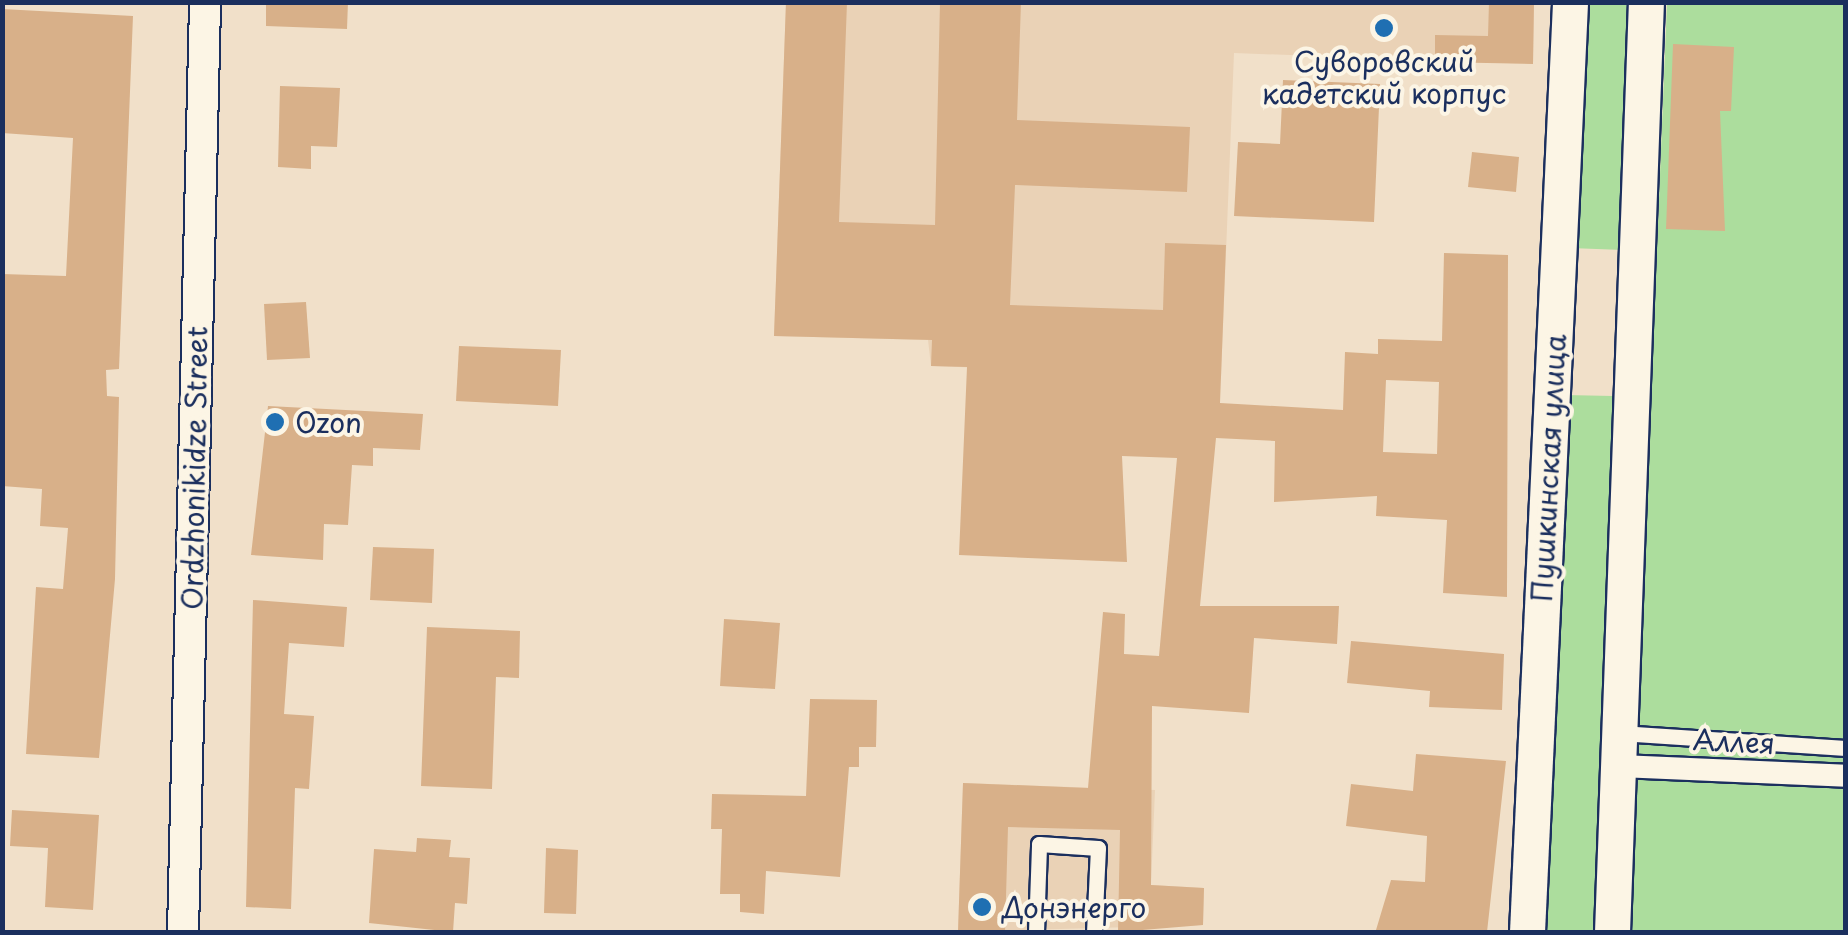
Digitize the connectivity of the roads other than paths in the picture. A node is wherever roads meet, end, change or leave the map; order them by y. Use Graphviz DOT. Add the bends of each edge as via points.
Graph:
graph roads {
  1 [pos="206,2"];
  2 [pos="1570,2"];
  3 [pos="1646,2"];
  4 [pos="1846,748"];
  5 [pos="1619,749"];
  6 [pos="1846,776"];
  7 [pos="183,932"];
  8 [pos="1036,932"];
  9 [pos="1094,932"];
  10 [pos="1527,932"];
  11 [pos="1612,932"];
  1 -- 7 [label="street, Ordzhonikidze Street"];
  2 -- 10 [label="street, Пушкинская улица"];
  3 -- 5 [label="street"];
  4 -- 5 [label="lane"];
  5 -- 6 [label="street, Аллея"];
  5 -- 11 [label="street"];
  8 -- 9 [label="lane" via="1039,844 1098,848"];
}
